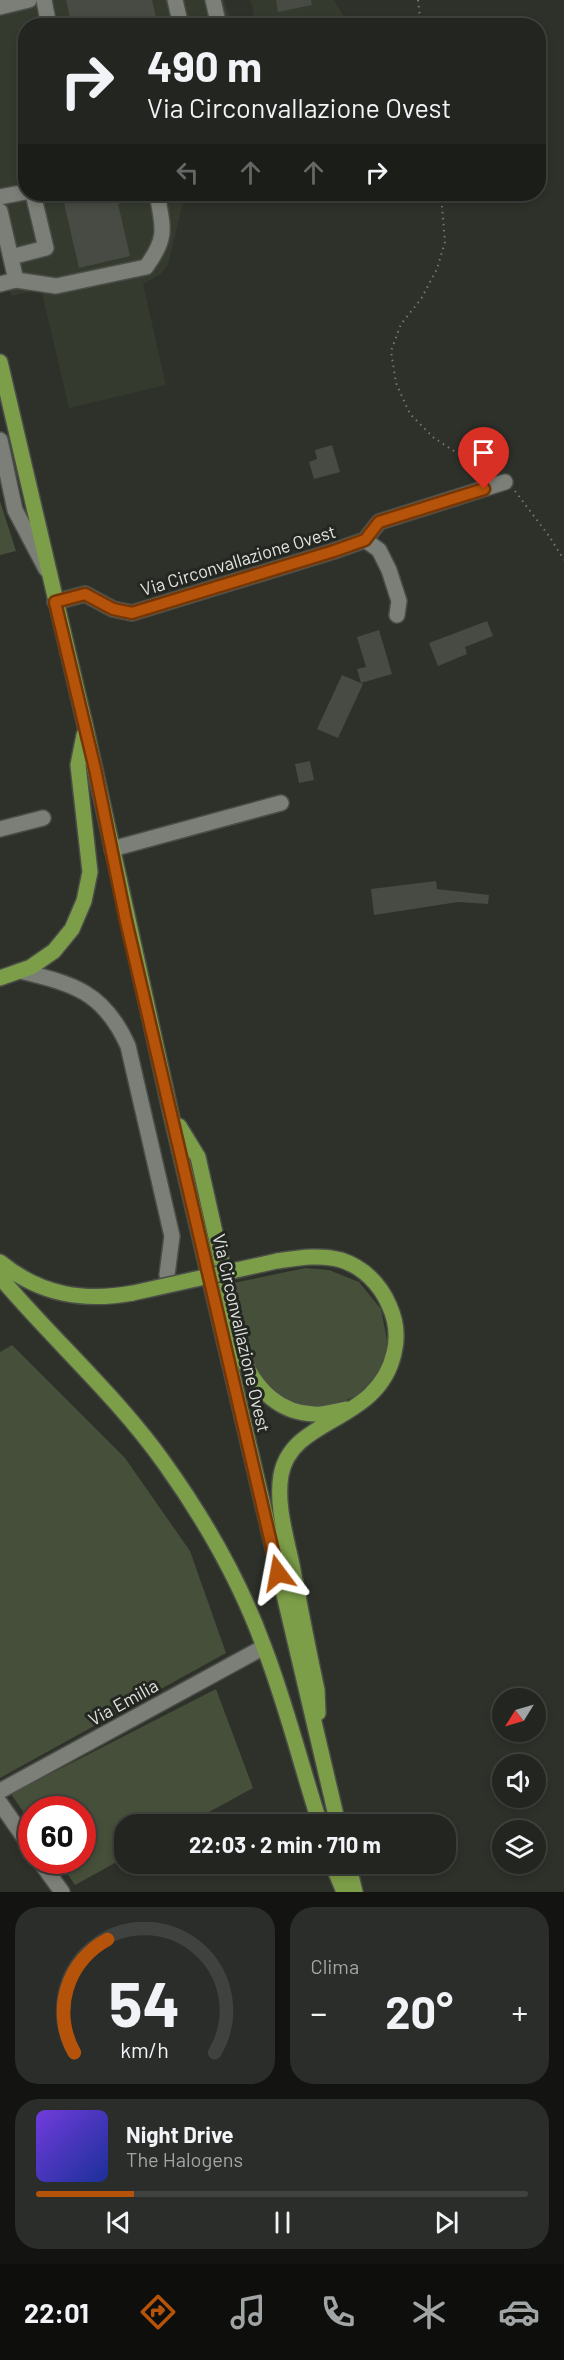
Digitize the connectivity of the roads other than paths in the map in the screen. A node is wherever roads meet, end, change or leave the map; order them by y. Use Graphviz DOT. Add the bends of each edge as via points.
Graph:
graph roads {
  1 [pos="29,0"];
  2 [pos="44,0"];
  3 [pos="175,0"];
  4 [pos="213,0"];
  5 [pos="0,7"];
  6 [pos="47,18"];
  7 [pos="179,18"];
  8 [pos="217,18"];
  9 [pos="18,194"];
  10 [pos="0,197"];
  11 [pos="35,201"];
  12 [pos="158,201"];
  13 [pos="0,211"];
  14 [pos="11,257"];
  15 [pos="16,280"];
  16 [pos="0,284"];
  17 [pos="0,362"];
  18 [pos="0,440"];
  19 [pos="505,482"];
  20 [pos="365,540"];
  21 [pos="49,576"];
  22 [pos="55,602"];
  23 [pos="397,615"];
  24 [pos="86,729"];
  25 [pos="281,803"];
  26 [pos="43,818"];
  27 [pos="0,829"];
  28 [pos="112,849"];
  29 [pos="20,972"];
  30 [pos="0,978"];
  31 [pos="171,1114"];
  32 [pos="0,1262"];
  33 [pos="167,1275"];
  34 [pos="0,1276"];
  35 [pos="352,1408"];
  36 [pos="264,1647"];
  37 [pos="320,1751"];
  38 [pos="0,1791"];
  39 [pos="0,1803"];
  40 [pos="317,1814"];
  41 [pos="336,1814"];
  42 [pos="18,1829"];
  43 [pos="49,1874"];
  44 [pos="337,1874"];
  45 [pos="351,1874"];
  46 [pos="62,1892"];
  47 [pos="344,1892"];
  48 [pos="355,1892"];
  1 -- 5 [label="street"];
  2 -- 6 [label="street"];
  3 -- 7 [label="street"];
  4 -- 8 [label="street"];
  9 -- 10 [label="street"];
  11 -- 14 [label="street" via="46,248"];
  12 -- 15 [label="street" via="163,231 158,251 146,267 56,286"];
  13 -- 14 [label="street"];
  14 -- 15 [label="street"];
  15 -- 16 [label="street"];
  17 -- 21 [label="main road, Via Circonvallazione Ovest"];
  18 -- 21 [label="street" via="15,510"];
  19 -- 20 [label="street, Via Circonvallazione Ovest" via="379,522"];
  20 -- 22 [label="street, Via Circonvallazione Ovest" via="132,613 113,609 85,594"];
  20 -- 23 [label="street, Via Circonvallazione Ovest" via="379,550 389,570 399,602"];
  21 -- 22 [label="main road, Via Circonvallazione Ovest"];
  22 -- 24 [label="main road, Via Circonvallazione Ovest"];
  24 -- 28 [label="main road, Via Circonvallazione Ovest"];
  24 -- 29 [label="main road" via="78,765 90,872 84,901 72,930 54,951"];
  25 -- 28 [label="street"];
  26 -- 27 [label="street"];
  28 -- 31 [label="main road, Via Circonvallazione Ovest"];
  29 -- 30 [label="main road"];
  29 -- 33 [label="street" via="81,990 106,1008 119,1024 128,1046 172,1236"];
  31 -- 35 [label="main road" via="198,1157 244,1361 253,1380 266,1396 289,1410 315,1415"];
  31 -- 37 [label="main road, Via Circonvallazione Ovest"];
  32 -- 35 [label="main road, bridge" via="49,1290 106,1298 277,1261 308,1257 341,1260 366,1273 383,1292 395,1317 397,1344 391,1367 380,1387"];
  34 -- 36 [label="main road" via="120,1408 163,1462 199,1515 235,1580"];
  35 -- 37 [label="main road" via="312,1431 292,1450 281,1474 280,1506 317,1690"];
  36 -- 38 [label="street, Via Emilia"];
  36 -- 40 [label="main road"];
  37 -- 41 [label="main road, Via Circonvallazione Ovest"];
  39 -- 42 [label="street"];
  43 -- 46 [label="street"];
  44 -- 47 [label="main road"];
  45 -- 48 [label="main road"];
}
